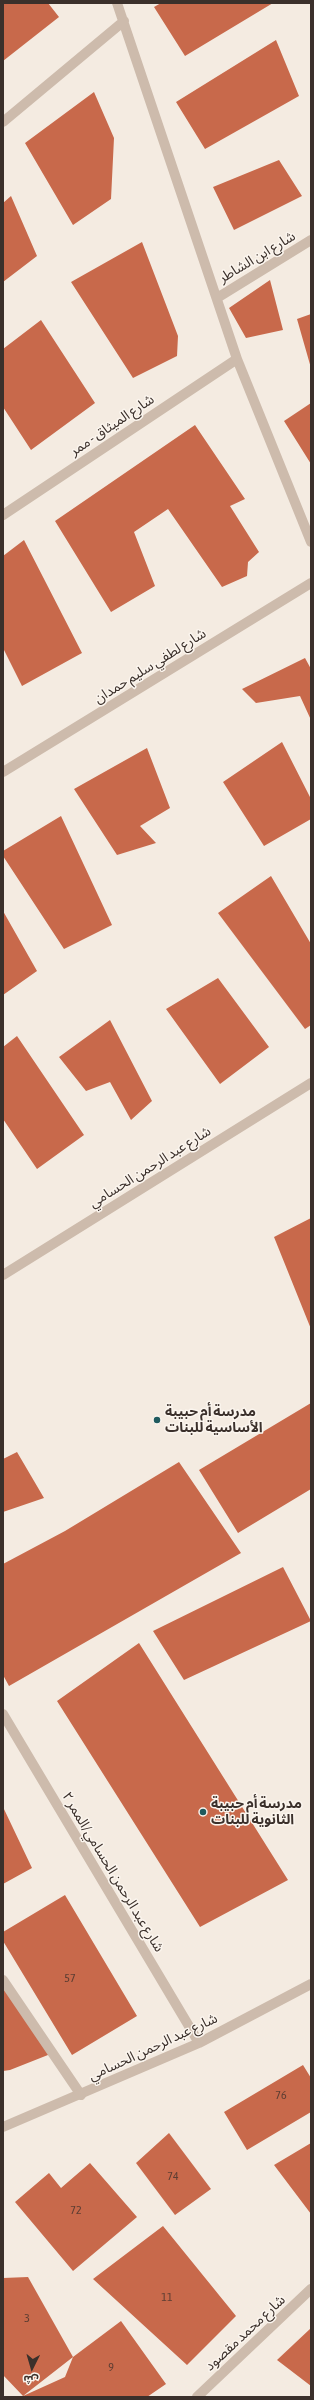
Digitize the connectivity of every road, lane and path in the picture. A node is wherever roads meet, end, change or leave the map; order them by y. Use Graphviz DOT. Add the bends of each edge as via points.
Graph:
graph roads {
  1 [pos="117,3"];
  2 [pos="124,21"];
  3 [pos="3,122"];
  4 [pos="311,240"];
  5 [pos="217,298"];
  6 [pos="237,359"];
  7 [pos="3,515"];
  8 [pos="311,542"];
  9 [pos="311,583"];
  10 [pos="3,772"];
  11 [pos="311,1083"];
  12 [pos="3,1275"];
  13 [pos="3,1714"];
  14 [pos="3,1980"];
  15 [pos="311,1984"];
  16 [pos="199,2043"];
  17 [pos="81,2095"];
  18 [pos="3,2127"];
  19 [pos="311,2289"];
  20 [pos="198,2397"];
  1 -- 2 [label="street"];
  2 -- 3 [label="street"];
  2 -- 5 [label="street"];
  4 -- 5 [label="street, شارع ابن الشاطر"];
  5 -- 6 [label="street"];
  6 -- 7 [label="street, شارع الميثاق - ممر"];
  6 -- 8 [label="street"];
  9 -- 10 [label="street, شارع لطفي سليم حمدان"];
  11 -- 12 [label="street, شارع عبد الرحمن الحسامي"];
  13 -- 16 [label="street, شارع عبد الرحمن الحسامي/الممر ٢"];
  14 -- 17 [label="street"];
  15 -- 16 [label="street, شارع عبد الرحمن الحسامي"];
  16 -- 17 [label="street, شارع عبد الرحمن الحسامي"];
  17 -- 18 [label="street, شارع عبد الرحمن الحسامي"];
  19 -- 20 [label="street, شارع محمد مقصود"];
}
